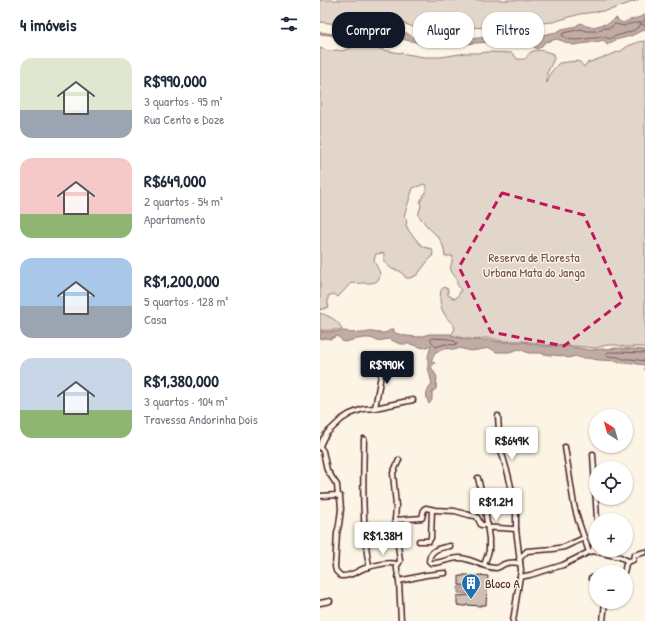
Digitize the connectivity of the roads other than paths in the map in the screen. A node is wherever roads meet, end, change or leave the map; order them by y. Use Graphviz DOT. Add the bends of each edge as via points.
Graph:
graph roads {
  1 [pos="384,359"];
  2 [pos="413,400"];
  3 [pos="375,408"];
  4 [pos="498,416"];
  5 [pos="364,439"];
  6 [pos="320,446"];
  7 [pos="565,447"];
  8 [pos="593,454"];
  9 [pos="399,460"];
  10 [pos="478,478"];
  11 [pos="512,490"];
  12 [pos="483,495"];
  13 [pos="320,496"];
  14 [pos="337,496"];
  15 [pos="432,510"];
  16 [pos="597,513"];
  17 [pos="395,520"];
  18 [pos="488,526"];
  19 [pos="516,529"];
  20 [pos="584,538"];
  21 [pos="419,541"];
  22 [pos="450,546"];
  23 [pos="589,548"];
  24 [pos="645,552"];
  25 [pos="589,553"];
  26 [pos="620,557"];
  27 [pos="519,561"];
  28 [pos="628,561"];
  29 [pos="484,565"];
  30 [pos="625,565"];
  31 [pos="397,566"];
  32 [pos="370,567"];
  33 [pos="445,573"];
  34 [pos="520,577"];
  35 [pos="399,581"];
  36 [pos="330,601"];
  37 [pos="320,603"];
  38 [pos="604,609"];
  39 [pos="401,621"];
  40 [pos="513,621"];
  41 [pos="603,621"];
  1 -- 3 [label="street"];
  2 -- 3 [label="street"];
  3 -- 6 [label="street" via="356,411 342,419 327,433"];
  4 -- 11 [label="street" via="500,446"];
  5 -- 32 [label="street" via="364,521"];
  6 -- 14 [label="street" via="328,473 337,485"];
  7 -- 20 [label="street" via="574,506"];
  8 -- 16 [label="street"];
  9 -- 17 [label="street" via="393,473"];
  10 -- 12 [label="street"];
  11 -- 12 [label="street"];
  11 -- 19 [label="street" via="516,508"];
  12 -- 18 [label="street"];
  13 -- 14 [label="street"];
  14 -- 32 [label="street" via="340,498 341,509 336,571 341,576 348,576"];
  15 -- 17 [label="street" via="426,508 422,518"];
  15 -- 18 [label="street" via="451,510 475,516 481,525"];
  15 -- 21 [label="street" via="431,538"];
  17 -- 31 [label="street" via="400,561"];
  18 -- 19 [label="street"];
  18 -- 29 [label="street" via="490,543"];
  19 -- 27 [label="street"];
  20 -- 23 [label="street"];
  20 -- 27 [label="street" via="553,549 527,551"];
  22 -- 29 [label="street" via="434,551 429,561 433,563 460,558"];
  24 -- 28 [label="street" via="635,554 633,560"];
  25 -- 34 [label="street"];
  26 -- 28 [label="street"];
  27 -- 29 [label="street" via="509,562 497,568"];
  27 -- 34 [label="street"];
  28 -- 30 [label="street"];
  31 -- 32 [label="street" via="393,563"];
  31 -- 35 [label="street"];
  33 -- 35 [label="street"];
  34 -- 40 [label="street"];
  35 -- 39 [label="street"];
  36 -- 37 [label="street"];
  38 -- 41 [label="street"];
}
